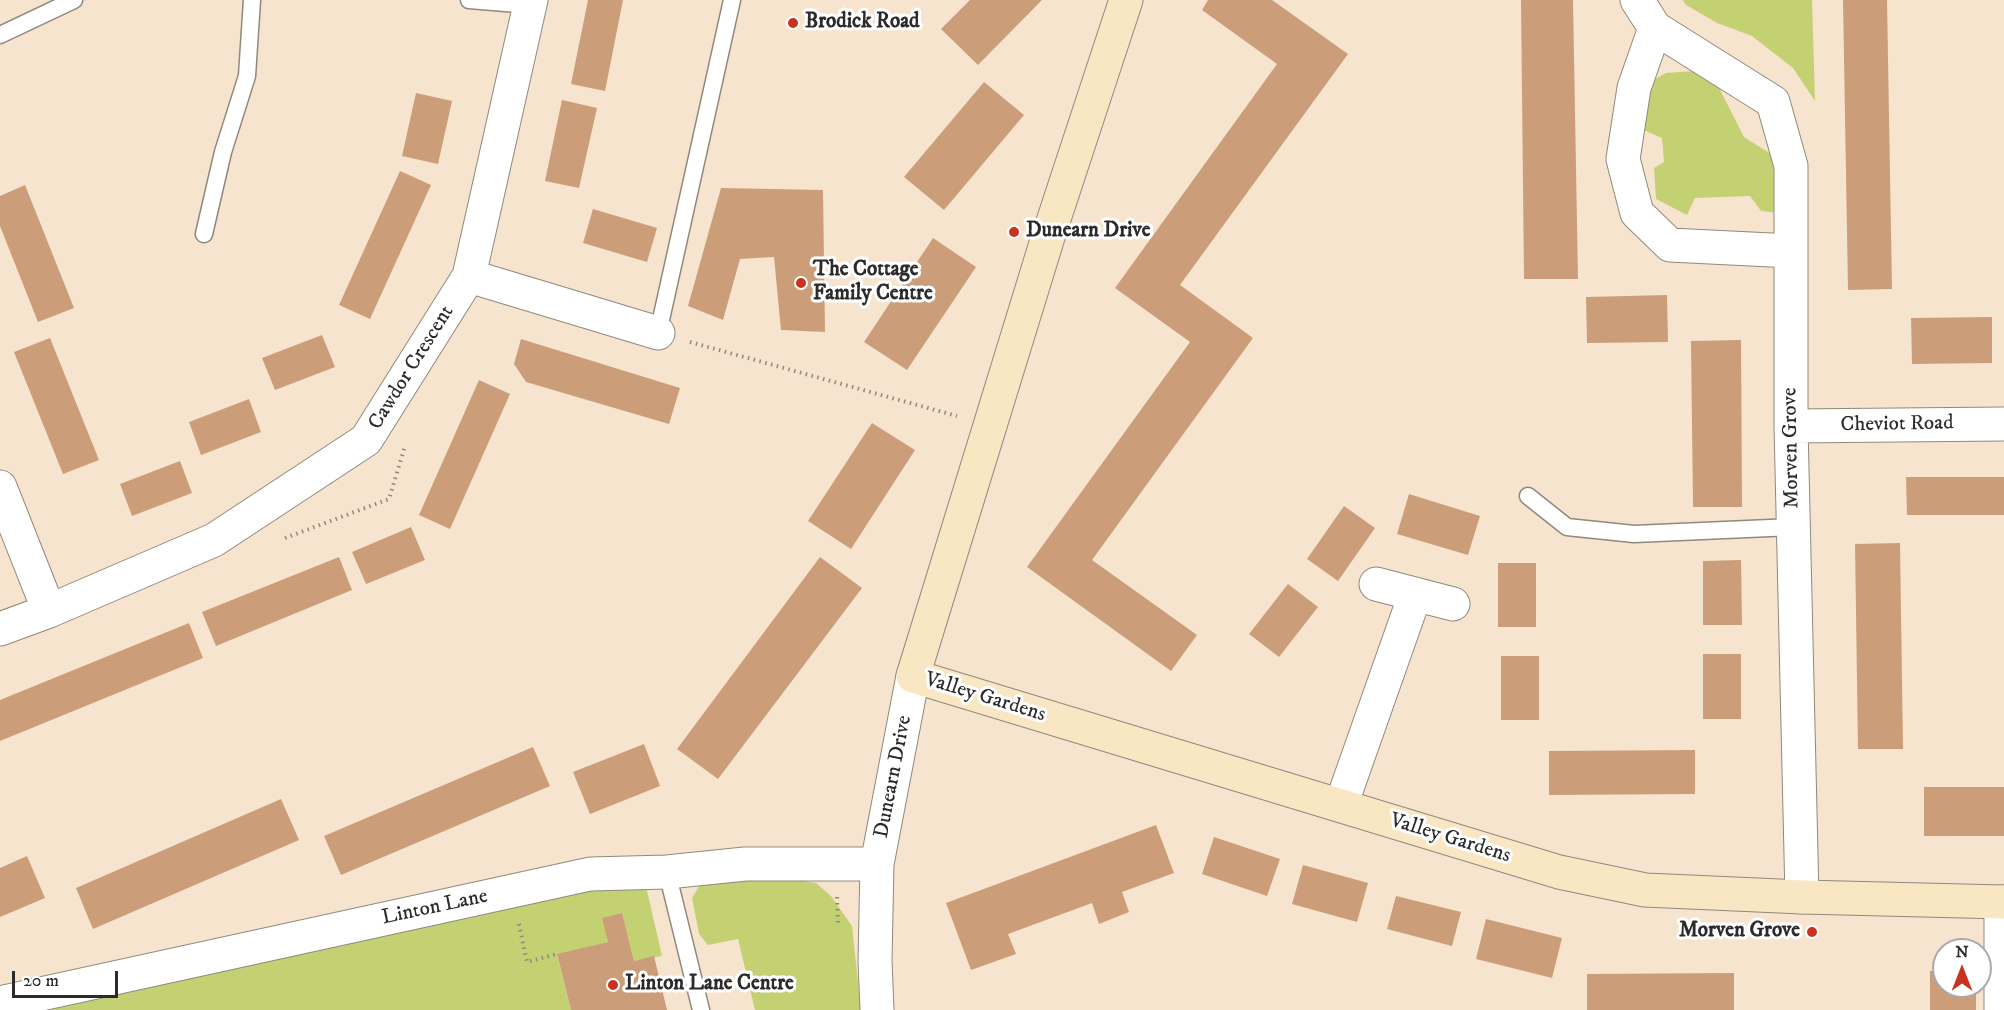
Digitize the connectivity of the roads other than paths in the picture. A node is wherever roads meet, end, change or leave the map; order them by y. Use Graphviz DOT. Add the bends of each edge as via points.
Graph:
graph roads {
  1 [pos="74,0"];
  2 [pos="252,0"];
  3 [pos="468,0"];
  4 [pos="732,0"];
  5 [pos="1126,0"];
  6 [pos="1637,0"];
  7 [pos="531,3"];
  8 [pos="1655,28"];
  9 [pos="0,35"];
  10 [pos="204,234"];
  11 [pos="1791,251"];
  12 [pos="469,276"];
  13 [pos="658,333"];
  14 [pos="2004,424"];
  15 [pos="1791,426"];
  16 [pos="0,487"];
  17 [pos="1528,496"];
  18 [pos="1793,527"];
  19 [pos="1376,584"];
  20 [pos="1415,595"];
  21 [pos="1454,604"];
  22 [pos="49,611"];
  23 [pos="0,629"];
  24 [pos="913,676"];
  25 [pos="1341,805"];
  26 [pos="877,864"];
  27 [pos="667,872"];
  28 [pos="1802,897"];
  29 [pos="2003,902"];
  30 [pos="0,1003"];
  31 [pos="701,1010"];
  32 [pos="878,1010"];
  33 [pos="2001,1010"];
  1 -- 9 [label="lane"];
  2 -- 10 [label="lane" via="247,76 223,152"];
  3 -- 7 [label="lane"];
  4 -- 13 [label="lane"];
  5 -- 24 [label="street, Dunearn Drive" via="1048,237"];
  6 -- 8 [label="street, Morven Grove"];
  7 -- 12 [label="street, Cawdor Crescent"];
  8 -- 11 [label="street, Morven Grove" via="1773,102 1791,166"];
  8 -- 11 [label="street" via="1634,88 1623,159 1637,213 1670,245"];
  11 -- 15 [label="street, Morven Grove"];
  12 -- 13 [label="street"];
  12 -- 22 [label="street, Cawdor Crescent" via="366,440 214,540"];
  14 -- 15 [label="street, Cheviot Road"];
  15 -- 18 [label="street, Morven Grove"];
  16 -- 22 [label="street"];
  17 -- 18 [label="lane" via="1567,527 1634,534"];
  18 -- 28 [label="street, Morven Grove"];
  19 -- 20 [label="street"];
  20 -- 21 [label="street"];
  20 -- 25 [label="street"];
  22 -- 23 [label="street, Cawdor Crescent"];
  24 -- 25 [label="street, Valley Gardens"];
  24 -- 26 [label="street, Dunearn Drive"];
  25 -- 28 [label="street, Valley Gardens" via="1559,872 1634,888"];
  26 -- 27 [label="street, Linton Lane" via="745,864"];
  26 -- 32 [label="street, Dunearn Drive"];
  27 -- 30 [label="street, Linton Lane" via="590,874"];
  27 -- 31 [label="lane"];
  28 -- 29 [label="street, Valley Gardens"];
  29 -- 33 [label="street"];
}
